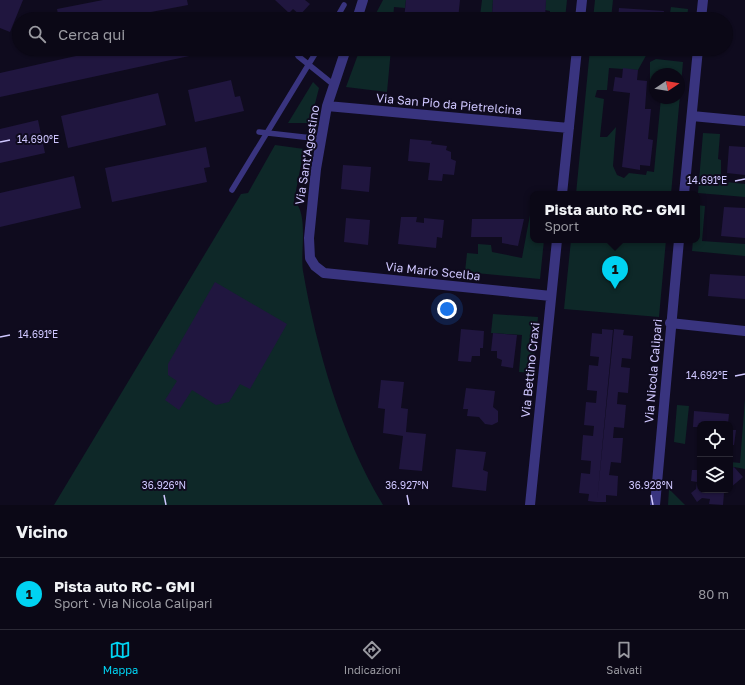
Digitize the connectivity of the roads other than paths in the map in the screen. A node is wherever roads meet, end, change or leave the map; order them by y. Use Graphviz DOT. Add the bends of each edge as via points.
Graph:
graph roads {
  1 [pos="363,0"];
  2 [pos="582,0"];
  3 [pos="703,0"];
  4 [pos="344,5"];
  5 [pos="340,12"];
  6 [pos="359,12"];
  7 [pos="581,12"];
  8 [pos="702,12"];
  9 [pos="298,56"];
  10 [pos="314,56"];
  11 [pos="344,56"];
  12 [pos="576,56"];
  13 [pos="697,56"];
  14 [pos="309,64"];
  15 [pos="334,85"];
  16 [pos="327,106"];
  17 [pos="692,116"];
  18 [pos="745,120"];
  19 [pos="569,128"];
  20 [pos="259,132"];
  21 [pos="267,133"];
  22 [pos="321,139"];
  23 [pos="232,190"];
  24 [pos="562,191"];
  25 [pos="684,191"];
  26 [pos="557,243"];
  27 [pos="679,243"];
  28 [pos="315,266"];
  29 [pos="551,296"];
  30 [pos="670,323"];
  31 [pos="745,331"];
  32 [pos="530,504"];
  33 [pos="655,505"];
  1 -- 6 [label="street"];
  2 -- 7 [label="street"];
  3 -- 8 [label="street"];
  4 -- 5 [label="lane"];
  9 -- 14 [label="lane"];
  10 -- 14 [label="lane"];
  11 -- 15 [label="street, Via Sant'Agostino"];
  12 -- 19 [label="street"];
  13 -- 17 [label="street"];
  14 -- 15 [label="lane"];
  14 -- 21 [label="lane"];
  15 -- 16 [label="street, Via Sant'Agostino"];
  16 -- 19 [label="street, Via San Pio da Pietrelcina"];
  16 -- 22 [label="street, Via Sant'Agostino"];
  17 -- 18 [label="street"];
  17 -- 25 [label="street"];
  19 -- 24 [label="street"];
  20 -- 21 [label="lane"];
  21 -- 22 [label="lane"];
  21 -- 23 [label="lane"];
  22 -- 28 [label="street, Via Sant'Agostino" via="309,238 310,258"];
  26 -- 29 [label="street, Via Bettino Craxi"];
  27 -- 30 [label="street, Via Nicola Calipari"];
  28 -- 29 [label="street, Via Mario Scelba" via="324,273"];
  29 -- 32 [label="street, Via Bettino Craxi"];
  30 -- 31 [label="street"];
  30 -- 33 [label="street, Via Nicola Calipari"];
}
